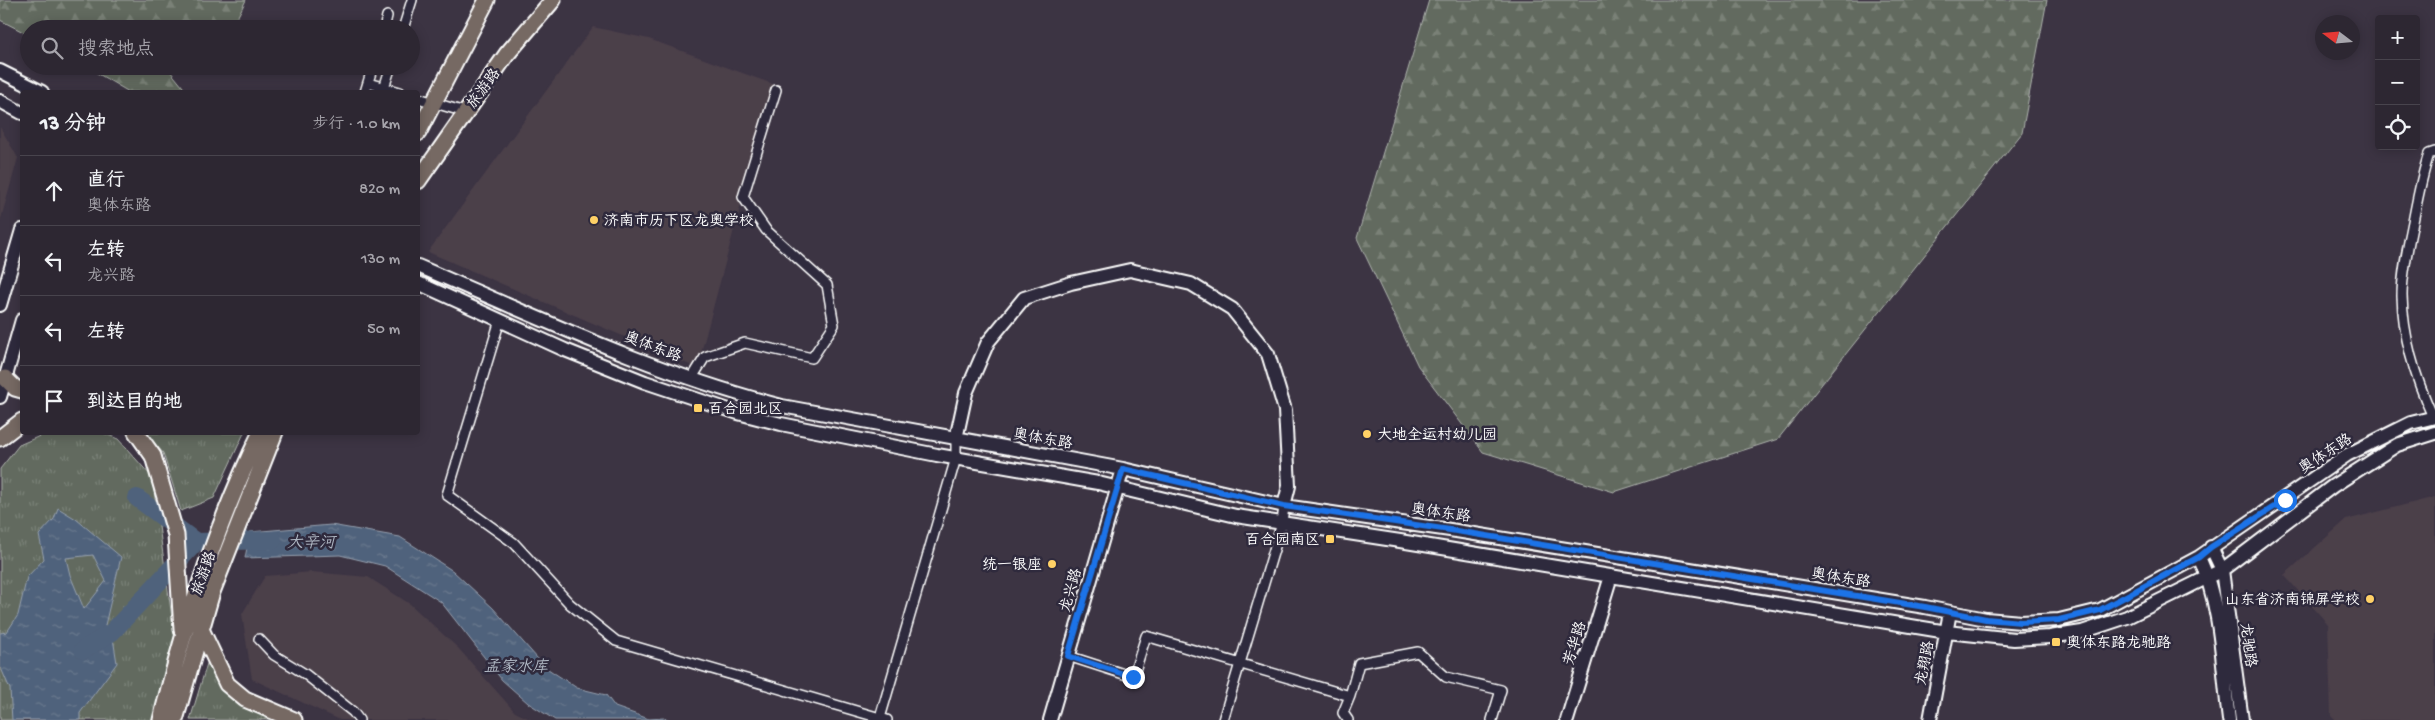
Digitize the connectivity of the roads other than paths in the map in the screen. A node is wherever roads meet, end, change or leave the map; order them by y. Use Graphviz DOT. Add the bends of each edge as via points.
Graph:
graph roads {
  1 [pos="412,0"];
  2 [pos="487,0"];
  3 [pos="553,0"];
  4 [pos="387,16"];
  5 [pos="386,20"];
  6 [pos="406,20"];
  7 [pos="0,71"];
  8 [pos="371,75"];
  9 [pos="388,75"];
  10 [pos="367,88"];
  11 [pos="384,88"];
  12 [pos="38,90"];
  13 [pos="392,90"];
  14 [pos="776,90"];
  15 [pos="420,99"];
  16 [pos="0,101"];
  17 [pos="434,103"];
  18 [pos="20,112"];
  19 [pos="465,112"];
  20 [pos="420,129"];
  21 [pos="2435,152"];
  22 [pos="420,178"];
  23 [pos="20,237"];
  24 [pos="420,267"];
  25 [pos="420,284"];
  26 [pos="0,305"];
  27 [pos="500,320"];
  28 [pos="20,326"];
  29 [pos="20,376"];
  30 [pos="3,378"];
  31 [pos="692,378"];
  32 [pos="20,389"];
  33 [pos="0,397"];
  34 [pos="2434,417"];
  35 [pos="20,423"];
  36 [pos="2435,433"];
  37 [pos="138,435"];
  38 [pos="260,435"];
  39 [pos="274,435"];
  40 [pos="0,438"];
  41 [pos="956,438"];
  42 [pos="956,458"];
  43 [pos="1123,469"];
  44 [pos="1116,488"];
  45 [pos="1284,506"];
  46 [pos="1282,524"];
  47 [pos="2211,547"];
  48 [pos="2199,557"];
  49 [pos="2222,570"];
  50 [pos="1611,576"];
  51 [pos="2208,576"];
  52 [pos="1950,612"];
  53 [pos="200,627"];
  54 [pos="1947,632"];
  55 [pos="259,639"];
  56 [pos="183,640"];
  57 [pos="1068,656"];
  58 [pos="1350,696"];
  59 [pos="884,719"];
  60 [pos="161,720"];
  61 [pos="175,720"];
  62 [pos="294,720"];
  63 [pos="359,720"];
  64 [pos="1050,720"];
  65 [pos="1223,720"];
  66 [pos="1348,720"];
  67 [pos="1492,720"];
  68 [pos="1568,720"];
  69 [pos="1930,720"];
  70 [pos="2228,720"];
  71 [pos="2242,720"];
  1 -- 6 [label="street"];
  2 -- 17 [label="main road"];
  3 -- 19 [label="main road, 旅游路" via="507,54"];
  4 -- 5 [label="street"];
  7 -- 12 [label="main road"];
  8 -- 10 [label="street"];
  9 -- 11 [label="street"];
  10 -- 11 [label="street"];
  11 -- 13 [label="street"];
  14 -- 31 [label="street" via="743,197 766,230 827,285 834,325 812,358 745,343 705,358"];
  15 -- 17 [label="street"];
  16 -- 18 [label="main road"];
  17 -- 19 [label="street"];
  17 -- 20 [label="main road"];
  19 -- 22 [label="main road, 旅游路"];
  21 -- 34 [label="street" via="2429,154 2423,170 2402,295 2407,336 2420,388"];
  23 -- 26 [label="main road"];
  24 -- 31 [label="main road, 奥体东路" via="582,337"];
  25 -- 27 [label="main road"];
  27 -- 42 [label="main road" via="644,382 738,413"];
  27 -- 59 [label="street" via="447,495 514,543 570,604 616,641"];
  28 -- 30 [label="main road"];
  29 -- 30 [label="main road"];
  30 -- 32 [label="main road"];
  30 -- 33 [label="main road"];
  31 -- 41 [label="main road, 奥体东路" via="735,394 782,406"];
  34 -- 47 [label="main road, 奥体东路" via="2411,424 2347,455 2285,500"];
  35 -- 40 [label="main road"];
  36 -- 49 [label="main road" via="2397,445 2333,486"];
  37 -- 56 [label="main road" via="153,456 176,535"];
  38 -- 56 [label="main road, 旅游路" via="229,501 196,589"];
  39 -- 53 [label="main road, 旅游路"];
  41 -- 42 [label="street"];
  41 -- 43 [label="main road, 奥体东路"];
  41 -- 45 [label="main road" via="966,393 988,342 1024,298 1130,270 1191,284 1232,309 1268,354 1285,410 1289,486"];
  42 -- 44 [label="main road"];
  42 -- 59 [label="street"];
  43 -- 44 [label="main road, 龙兴路"];
  43 -- 45 [label="main road, 奥体东路"];
  44 -- 46 [label="main road"];
  44 -- 57 [label="main road, 龙兴路"];
  45 -- 46 [label="street"];
  45 -- 52 [label="main road, 奥体东路"];
  46 -- 50 [label="main road"];
  46 -- 65 [label="street"];
  47 -- 48 [label="main road, 奥体东路"];
  47 -- 49 [label="main road, 龙驰路"];
  48 -- 51 [label="main road, 龙驰路"];
  48 -- 52 [label="main road, 奥体东路" via="2100,610 2059,620 2021,622"];
  49 -- 51 [label="main road"];
  49 -- 71 [label="main road, 龙驰路"];
  50 -- 54 [label="main road"];
  50 -- 68 [label="main road, 芳华路"];
  51 -- 54 [label="main road" via="2127,617 2082,632 2014,639"];
  51 -- 70 [label="main road, 龙驰路" via="2218,628"];
  52 -- 54 [label="main road, 龙翔路"];
  53 -- 61 [label="main road, 旅游路"];
  53 -- 62 [label="main road" via="226,684 245,699"];
  54 -- 69 [label="main road, 龙翔路"];
  55 -- 63 [label="street" via="274,655 305,674"];
  56 -- 60 [label="main road, 旅游路"];
  57 -- 58 [label="street" via="1133,677 1146,636"];
  57 -- 64 [label="main road, 龙兴路"];
  58 -- 66 [label="street" via="1343,713"];
  58 -- 67 [label="street" via="1359,663 1418,652 1446,676 1501,690"];
}
